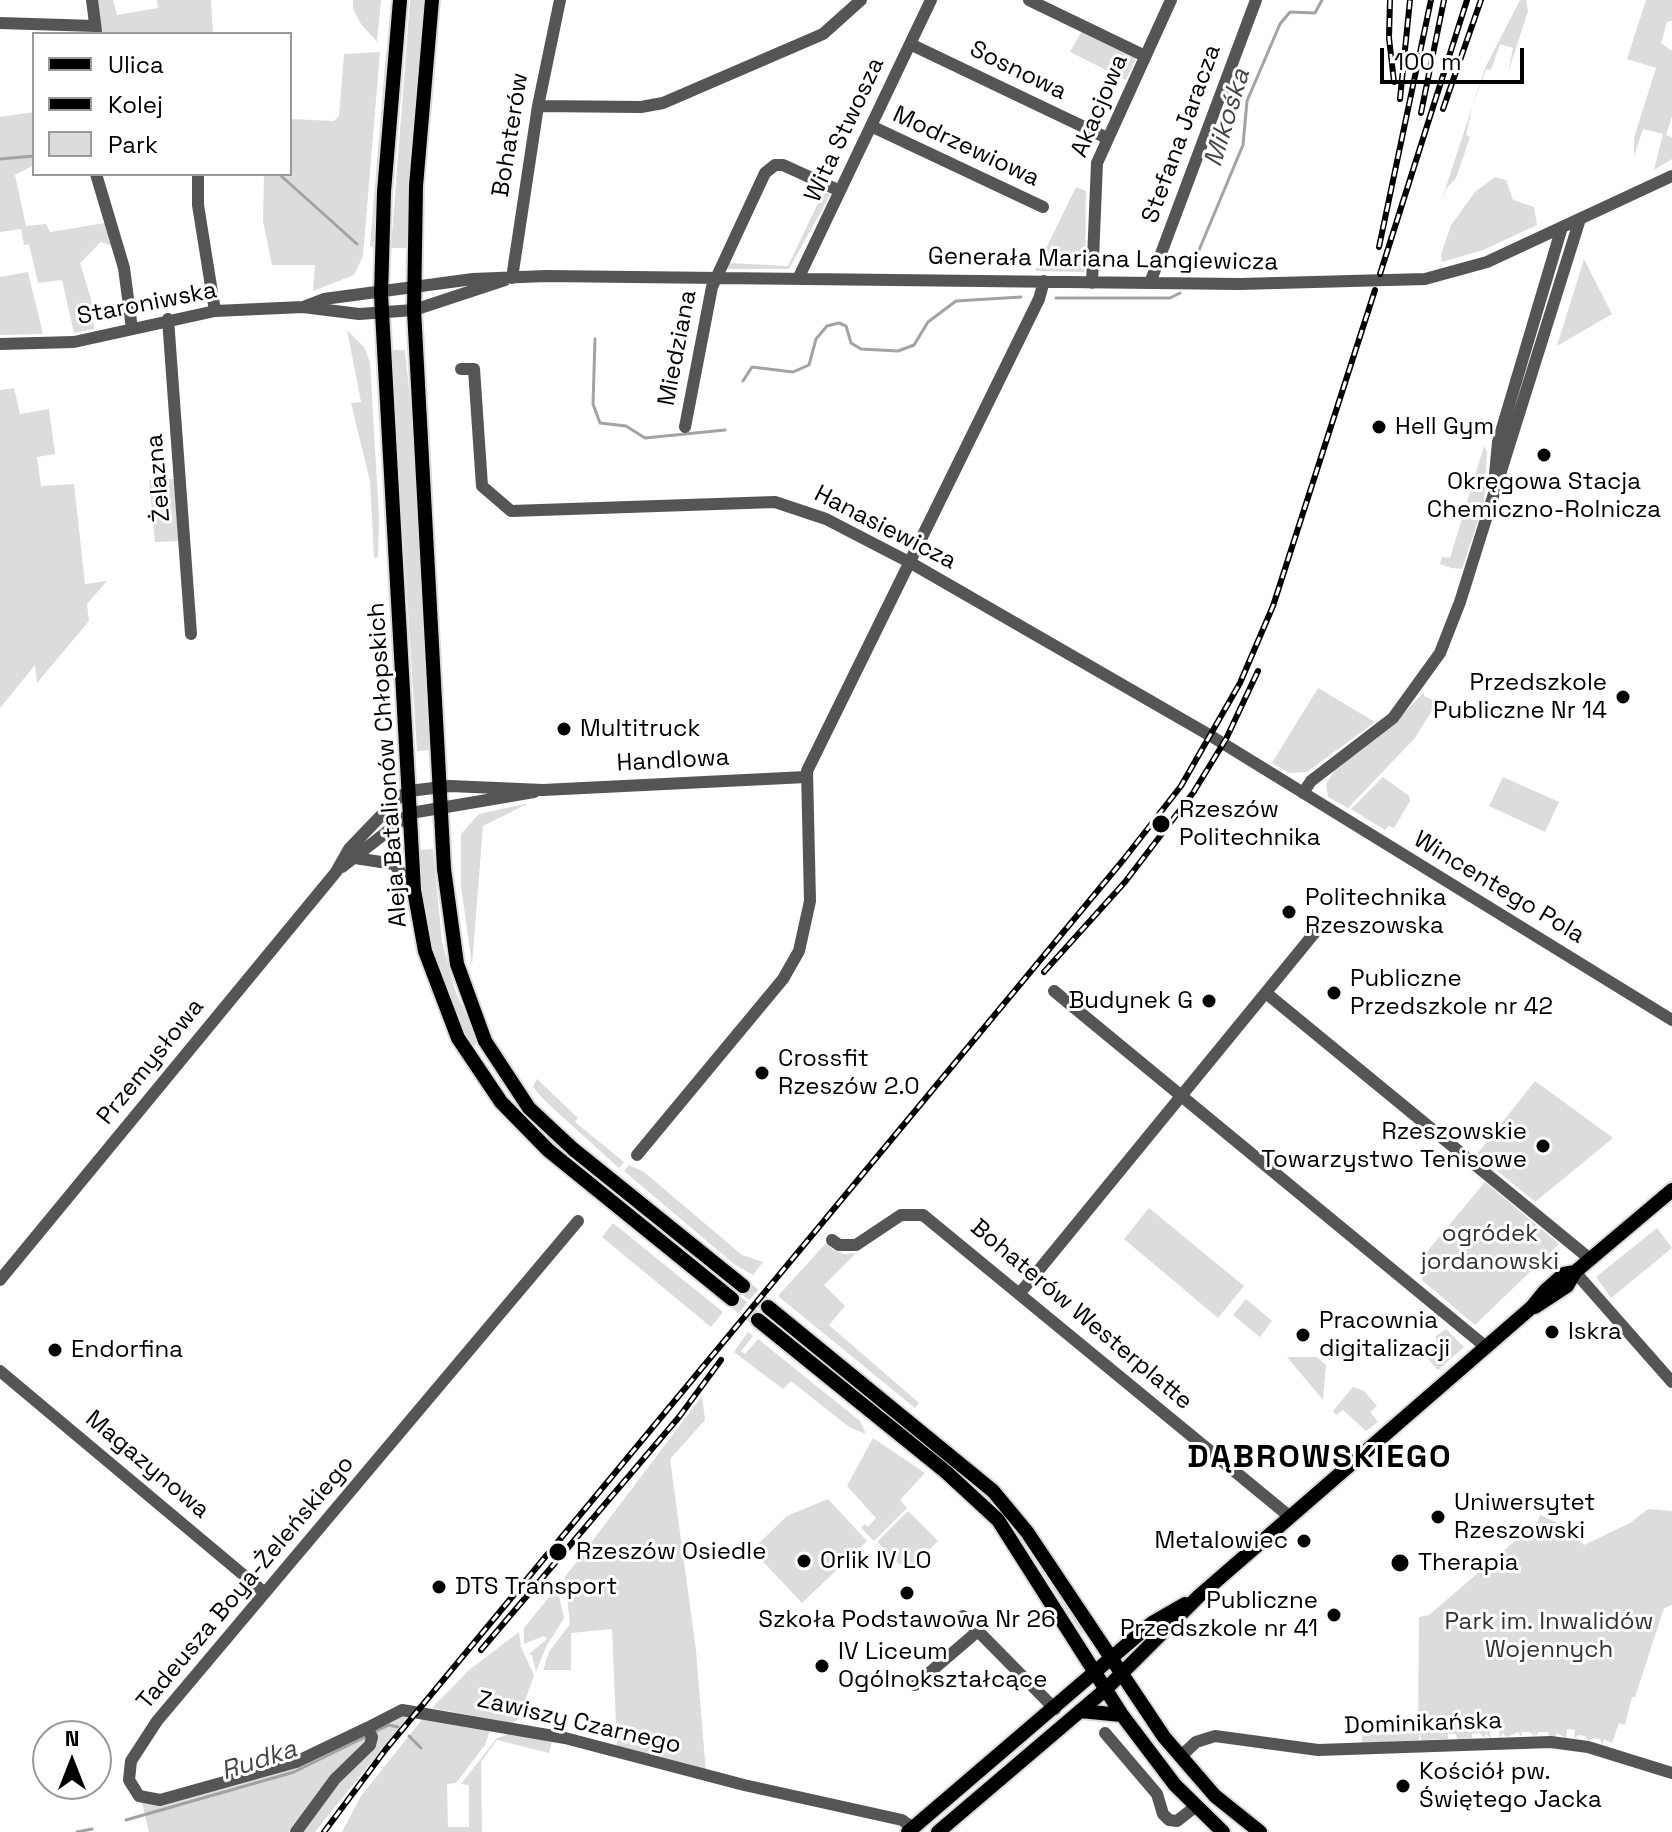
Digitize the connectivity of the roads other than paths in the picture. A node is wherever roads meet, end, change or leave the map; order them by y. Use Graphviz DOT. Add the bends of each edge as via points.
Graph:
graph roads {
  1 [pos="92,0"];
  2 [pos="400,0"];
  3 [pos="432,0"];
  4 [pos="560,0"];
  5 [pos="861,0"];
  6 [pos="931,0"];
  7 [pos="1029,0"];
  8 [pos="1171,0"];
  9 [pos="1256,0"];
  10 [pos="0,23"];
  11 [pos="96,30"];
  12 [pos="910,44"];
  13 [pos="1145,56"];
  14 [pos="538,106"];
  15 [pos="871,126"];
  16 [pos="1107,138"];
  17 [pos="97,176"];
  18 [pos="198,176"];
  19 [pos="1672,176"];
  20 [pos="840,191"];
  21 [pos="1043,207"];
  22 [pos="1580,219"];
  23 [pos="1562,227"];
  24 [pos="715,277"];
  25 [pos="512,278"];
  26 [pos="798,279"];
  27 [pos="1044,281"];
  28 [pos="1092,283"];
  29 [pos="1150,283"];
  30 [pos="413,290"];
  31 [pos="381,294"];
  32 [pos="303,307"];
  33 [pos="414,310"];
  34 [pos="215,311"];
  35 [pos="383,313"];
  36 [pos="168,319"];
  37 [pos="132,329"];
  38 [pos="0,344"];
  39 [pos="461,369"];
  40 [pos="685,427"];
  41 [pos="1494,492"];
  42 [pos="911,563"];
  43 [pos="191,634"];
  44 [pos="806,777"];
  45 [pos="439,786"];
  46 [pos="543,790"];
  47 [pos="409,791"];
  48 [pos="1303,793"];
  49 [pos="441,809"];
  50 [pos="411,813"];
  51 [pos="355,858"];
  52 [pos="336,872"];
  53 [pos="414,890"];
  54 [pos="1321,925"];
  55 [pos="1054,991"];
  56 [pos="1266,993"];
  57 [pos="1672,1020"];
  58 [pos="1183,1097"];
  59 [pos="637,1155"];
  60 [pos="1672,1190"];
  61 [pos="578,1221"];
  62 [pos="832,1240"];
  63 [pos="1590,1259"];
  64 [pos="1575,1272"];
  65 [pos="0,1280"];
  66 [pos="743,1286"];
  67 [pos="1020,1293"];
  68 [pos="732,1299"];
  69 [pos="768,1307"];
  70 [pos="758,1320"];
  71 [pos="1486,1347"];
  72 [pos="0,1371"];
  73 [pos="1672,1382"];
  74 [pos="1289,1516"];
  75 [pos="265,1593"];
  76 [pos="1199,1596"];
  77 [pos="963,1616"];
  78 [pos="978,1631"];
  79 [pos="1111,1659"];
  80 [pos="1096,1673"];
  81 [pos="1121,1674"];
  82 [pos="915,1685"];
  83 [pos="1106,1689"];
  84 [pos="1055,1709"];
  85 [pos="1080,1711"];
  86 [pos="1122,1715"];
  87 [pos="369,1732"];
  88 [pos="1105,1733"];
  89 [pos="1180,1757"];
  90 [pos="1672,1773"];
  91 [pos="1195,1807"];
  92 [pos="911,1830"];
  93 [pos="296,1832"];
  94 [pos="938,1832"];
  95 [pos="1223,1832"];
  96 [pos="1260,1832"];
  1 -- 11 [label="street"];
  2 -- 31 [label="main road, Aleja Batalionów Chłopskich"];
  3 -- 30 [label="main road, Aleja Batalionów Chłopskich"];
  4 -- 14 [label="street, Bohaterów"];
  5 -- 14 [label="street" via="823,34 663,103"];
  6 -- 12 [label="street, Wita Stwosza"];
  7 -- 13 [label="street"];
  8 -- 13 [label="street, Akacjowa"];
  9 -- 29 [label="street, Stefana Jaracza"];
  10 -- 11 [label="street"];
  12 -- 15 [label="street, Wita Stwosza"];
  12 -- 16 [label="street, Sosnowa"];
  13 -- 16 [label="street, Akacjowa"];
  14 -- 25 [label="street, Bohaterów"];
  15 -- 20 [label="street, Wita Stwosza"];
  15 -- 21 [label="street, Modrzewiowa"];
  16 -- 28 [label="street, Akacjowa" via="1095,174"];
  17 -- 37 [label="street" via="124,268"];
  18 -- 34 [label="street"];
  19 -- 22 [label="street, Generała Mariana Langiewicza"];
  20 -- 24 [label="street, Miedziana" via="783,165 770,168"];
  20 -- 26 [label="street, Wita Stwosza"];
  22 -- 23 [label="street, Generała Mariana Langiewicza"];
  22 -- 41 [label="street"];
  23 -- 29 [label="street, Generała Mariana Langiewicza" via="1487,262 1425,279"];
  23 -- 41 [label="street" via="1498,442"];
  24 -- 25 [label="street, Generała Mariana Langiewicza"];
  24 -- 26 [label="street, Generała Mariana Langiewicza"];
  24 -- 40 [label="street, Miedziana"];
  25 -- 30 [label="street, Generała Mariana Langiewicza"];
  25 -- 33 [label="street, Generała Mariana Langiewicza"];
  26 -- 27 [label="street, Generała Mariana Langiewicza"];
  27 -- 28 [label="street, Generała Mariana Langiewicza"];
  27 -- 42 [label="street"];
  28 -- 29 [label="street, Generała Mariana Langiewicza"];
  30 -- 31 [label="street, Staroniwska"];
  30 -- 33 [label="main road, Aleja Batalionów Chłopskich"];
  31 -- 32 [label="street, Staroniwska" via="324,299"];
  31 -- 35 [label="main road, Aleja Batalionów Chłopskich"];
  32 -- 34 [label="street, Staroniwska"];
  32 -- 35 [label="street, Staroniwska"];
  33 -- 35 [label="street, Generała Mariana Langiewicza"];
  33 -- 45 [label="main road, Aleja Batalionów Chłopskich"];
  34 -- 36 [label="street, Staroniwska"];
  35 -- 47 [label="main road, Aleja Batalionów Chłopskich"];
  36 -- 37 [label="street, Staroniwska"];
  36 -- 43 [label="street, Żelazna"];
  37 -- 38 [label="street, Staroniwska" via="74,342"];
  39 -- 42 [label="street, Hanasiewicza" via="474,369 482,486 511,511 775,502 818,515"];
  41 -- 48 [label="street" via="1452,627 1421,684 1393,718 1311,781"];
  42 -- 44 [label="street"];
  42 -- 48 [label="street, Hanasiewicza"];
  44 -- 46 [label="street, Handlowa"];
  44 -- 59 [label="street" via="810,901 799,951 783,979"];
  45 -- 46 [label="street, Handlowa"];
  45 -- 47 [label="street, Handlowa"];
  45 -- 49 [label="main road, Aleja Batalionów Chłopskich"];
  46 -- 49 [label="street, Handlowa"];
  47 -- 50 [label="main road, Aleja Batalionów Chłopskich"];
  47 -- 52 [label="street, Przemysłowa" via="381,813"];
  48 -- 57 [label="street, Wincentego Pola"];
  49 -- 50 [label="street, Handlowa"];
  49 -- 66 [label="main road, Aleja Batalionów Chłopskich" via="457,964 474,1015 501,1068 529,1108 573,1149"];
  50 -- 51 [label="street, Przemysłowa"];
  50 -- 53 [label="main road, Aleja Batalionów Chłopskich"];
  51 -- 52 [label="street, Przemysłowa"];
  51 -- 53 [label="street" via="394,864"];
  52 -- 65 [label="street, Przemysłowa"];
  53 -- 68 [label="main road, Aleja Batalionów Chłopskich" via="437,990 484,1081 548,1150"];
  54 -- 56 [label="street"];
  55 -- 58 [label="street"];
  56 -- 58 [label="street"];
  56 -- 63 [label="street"];
  58 -- 67 [label="street"];
  58 -- 71 [label="street"];
  60 -- 63 [label="main road"];
  61 -- 75 [label="street, Tadeusza Boya-Żeleńskiego"];
  62 -- 67 [label="street, Bohaterów Westerplatte" via="856,1245 901,1215 917,1213"];
  63 -- 64 [label="main road"];
  64 -- 71 [label="main road" via="1571,1283 1532,1307"];
  64 -- 73 [label="street"];
  67 -- 74 [label="street, Bohaterów Westerplatte"];
  69 -- 79 [label="main road" via="993,1491 1027,1532"];
  70 -- 80 [label="main road" via="983,1505 1012,1540"];
  71 -- 74 [label="main road"];
  72 -- 75 [label="street, Magazynowa"];
  74 -- 76 [label="main road"];
  75 -- 87 [label="street, Tadeusza Boya-Żeleńskiego" via="133,1757 128,1775 135,1793 148,1801 160,1800 271,1771"];
  76 -- 79 [label="main road" via="1152,1623"];
  76 -- 81 [label="main road"];
  77 -- 78 [label="street"];
  78 -- 82 [label="street"];
  78 -- 84 [label="street"];
  79 -- 80 [label="main road"];
  79 -- 81 [label="main road"];
  80 -- 83 [label="main road"];
  80 -- 84 [label="main road"];
  81 -- 83 [label="main road"];
  81 -- 89 [label="main road"];
  83 -- 85 [label="main road"];
  83 -- 86 [label="main road"];
  84 -- 92 [label="main road"];
  85 -- 86 [label="main road"];
  85 -- 94 [label="main road"];
  86 -- 91 [label="main road"];
  87 -- 92 [label="street, Zawiszy Czarnego" via="396,1710 425,1712 577,1741 893,1817"];
  87 -- 93 [label="street, Zawiszy Czarnego" via="366,1749 335,1779"];
  88 -- 91 [label="street" via="1157,1794 1166,1818 1177,1821"];
  89 -- 90 [label="street, Dominikańska" via="1196,1742 1215,1736 1318,1750 1551,1742 1588,1747"];
  89 -- 96 [label="main road" via="1215,1796"];
  91 -- 95 [label="main road"];
}
